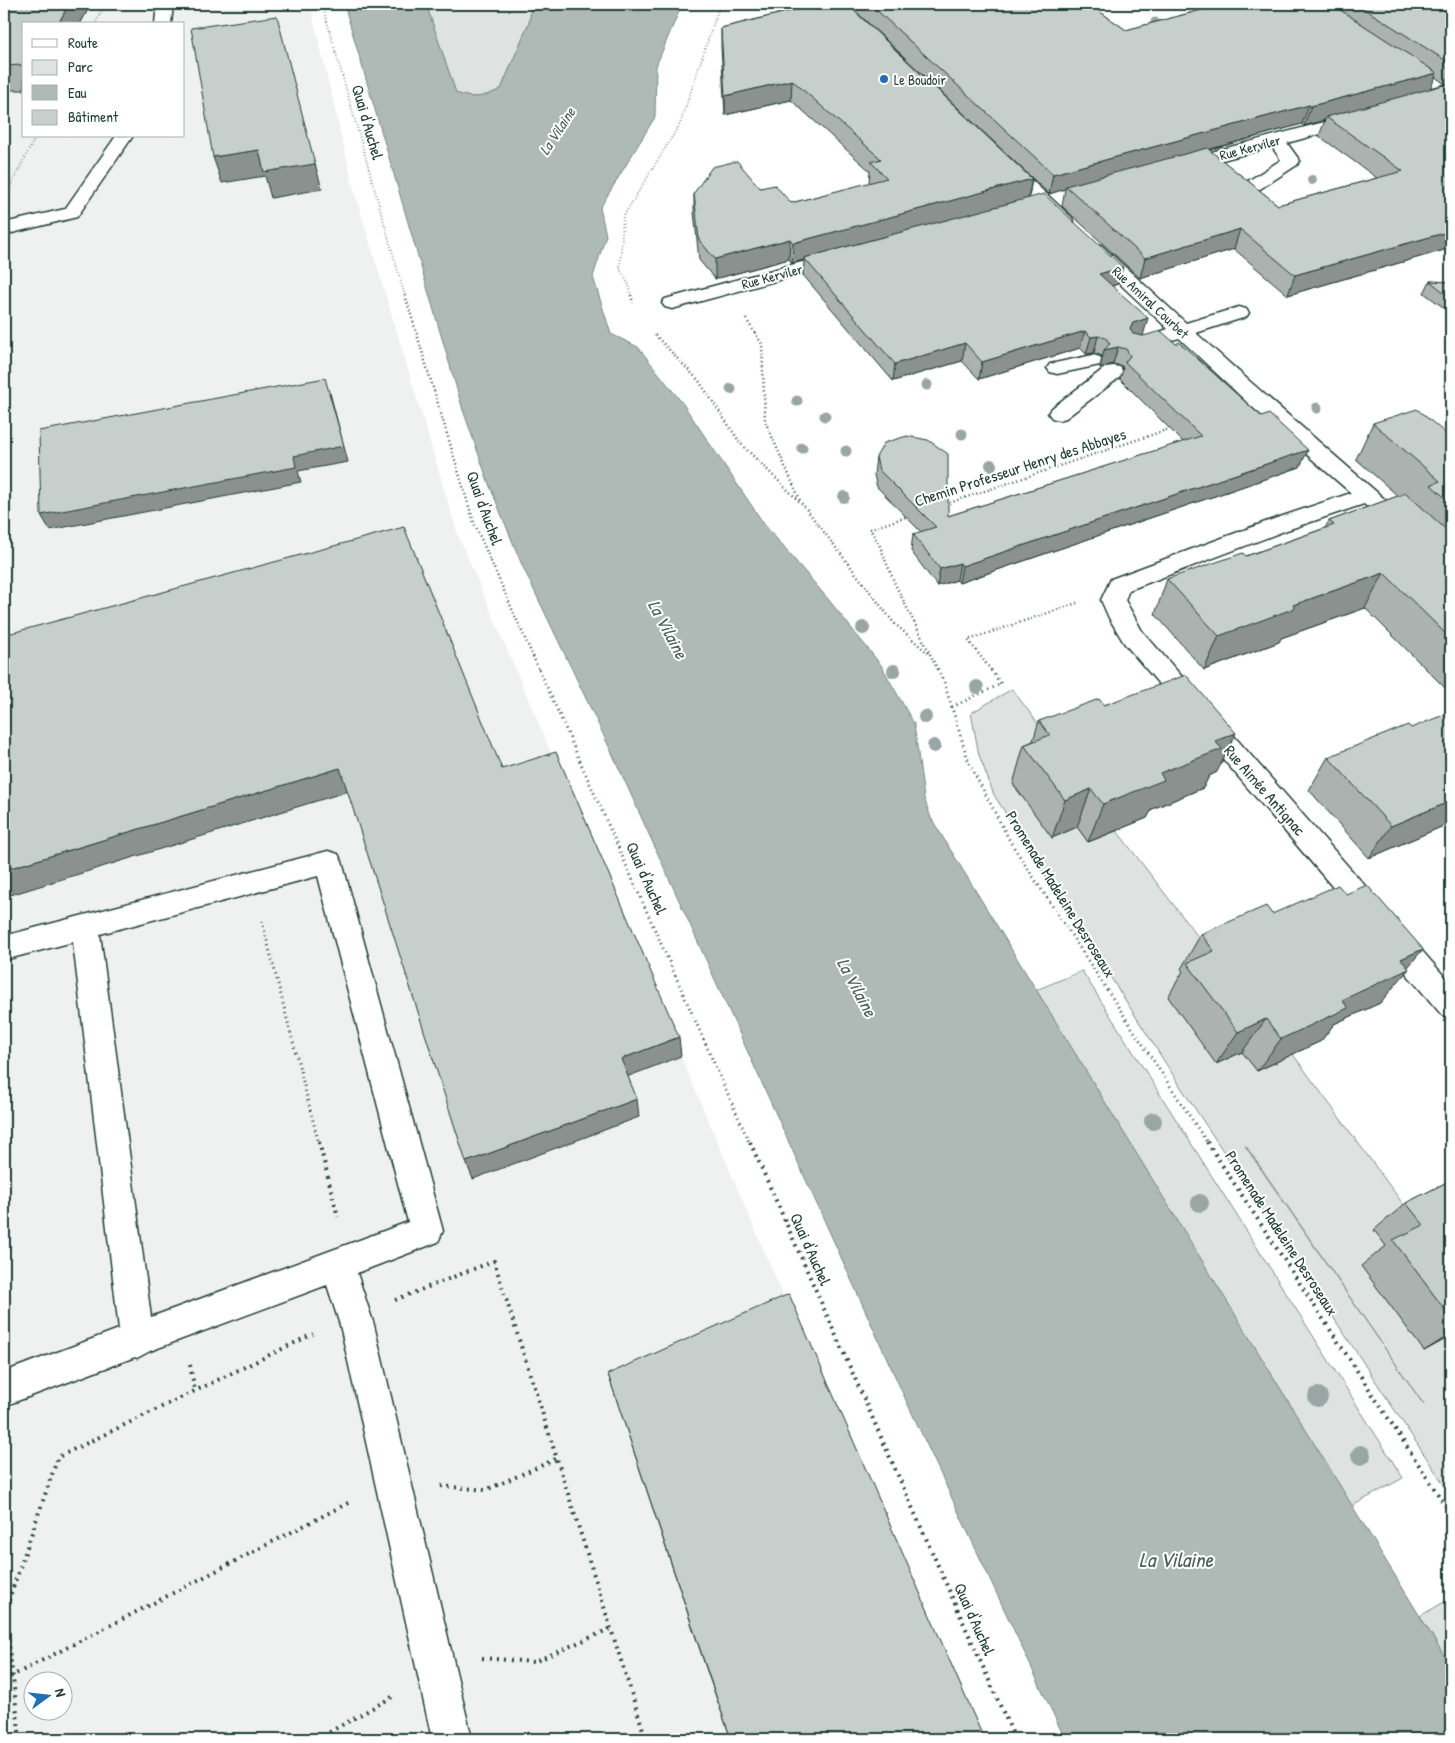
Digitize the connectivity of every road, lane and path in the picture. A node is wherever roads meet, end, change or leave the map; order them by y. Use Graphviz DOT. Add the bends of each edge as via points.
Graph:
graph roads {
  1 [pos="105,4"];
  2 [pos="165,4"];
  3 [pos="322,4"];
  4 [pos="720,4"];
  5 [pos="96,22"];
  6 [pos="162,22"];
  7 [pos="1371,115"];
  8 [pos="35,138"];
  9 [pos="124,138"];
  10 [pos="1276,140"];
  11 [pos="994,154"];
  12 [pos="1164,170"];
  13 [pos="1254,185"];
  14 [pos="4,200"];
  15 [pos="4,229"];
  16 [pos="861,252"];
  17 [pos="726,289"];
  18 [pos="672,302"];
  19 [pos="635,310"];
  20 [pos="1239,313"];
  21 [pos="652,331"];
  22 [pos="1182,331"];
  23 [pos="1155,340"];
  24 [pos="1198,346"];
  25 [pos="1173,353"];
  26 [pos="1093,361"];
  27 [pos="1057,368"];
  28 [pos="1113,372"];
  29 [pos="1059,413"];
  30 [pos="1181,425"];
  31 [pos="1368,495"];
  32 [pos="945,504"];
  33 [pos="803,505"];
  34 [pos="917,514"];
  35 [pos="1451,571"];
  36 [pos="1113,600"];
  37 [pos="932,658"];
  38 [pos="952,708"];
  39 [pos="261,919"];
  40 [pos="85,927"];
  41 [pos="4,948"];
  42 [pos="1451,1005"];
  43 [pos="343,1262"];
  44 [pos="353,1316"];
  45 [pos="182,1322"];
  46 [pos="137,1341"];
  47 [pos="4,1389"];
  48 [pos="195,1390"];
  49 [pos="556,1459"];
  50 [pos="394,1488"];
  51 [pos="1451,1514"];
  52 [pos="612,1628"];
  53 [pos="534,1662"];
  54 [pos="13,1677"];
  55 [pos="4,1680"];
  56 [pos="20,1739"];
  57 [pos="452,1739"];
  58 [pos="646,1739"];
  59 [pos="1015,1739"];
  1 -- 5 [label="path"];
  2 -- 6 [label="street"];
  3 -- 59 [label="path, Quai d'Auchel" via="474,523"];
  4 -- 19 [label="path" via="680,124 623,217 620,269 629,285"];
  7 -- 10 [label="street, Rue Kerviler"];
  8 -- 14 [label="path"];
  9 -- 15 [label="street" via="71,213"];
  10 -- 12 [label="street, Rue Kerviler"];
  10 -- 13 [label="street" via="1291,161"];
  11 -- 22 [label="street, Rue Amiral Courbet"];
  16 -- 17 [label="street, Rue Kerviler"];
  17 -- 18 [label="street, Rue Kerviler"];
  17 -- 33 [label="path" via="762,344 765,421"];
  20 -- 22 [label="street"];
  21 -- 33 [label="path, Promenade Madeleine Desroseaux" via="699,381 741,444"];
  22 -- 23 [label="street"];
  22 -- 24 [label="street, Rue Amiral Courbet"];
  24 -- 25 [label="street"];
  24 -- 31 [label="street, Rue Amiral Courbet"];
  26 -- 27 [label="street"];
  28 -- 29 [label="street"];
  30 -- 32 [label="path, Chemin Professeur Henry des Abbayes"];
  31 -- 35 [label="street, Rue Amiral Courbet"];
  31 -- 36 [label="street" via="1119,585"];
  33 -- 37 [label="path, Promenade Madeleine Desroseaux" via="894,623"];
  34 -- 37 [label="path, Chemin Professeur Henry des Abbayes" via="870,529 880,544 895,584"];
  36 -- 38 [label="path" via="1095,597 968,640 1001,684"];
  36 -- 42 [label="street, Rue Aimée Antignac" via="1133,637"];
  37 -- 38 [label="path, Promenade Madeleine Desroseaux"];
  38 -- 51 [label="path, Promenade Madeleine Desroseaux" via="969,764 1011,844"];
  39 -- 43 [label="path"];
  40 -- 41 [label="street"];
  40 -- 43 [label="street" via="328,862 427,1231"];
  40 -- 46 [label="street"];
  43 -- 44 [label="street"];
  43 -- 45 [label="street"];
  44 -- 48 [label="path"];
  44 -- 49 [label="path" via="494,1260"];
  44 -- 50 [label="street"];
  45 -- 46 [label="street"];
  45 -- 48 [label="path"];
  46 -- 47 [label="street"];
  48 -- 54 [label="path" via="58,1457 5,1611"];
  49 -- 50 [label="path" via="486,1490 422,1484"];
  49 -- 52 [label="path"];
  50 -- 54 [label="path" via="370,1491"];
  50 -- 57 [label="street"];
  52 -- 53 [label="path"];
  52 -- 58 [label="path"];
  54 -- 55 [label="path"];
  54 -- 56 [label="path"];
}
